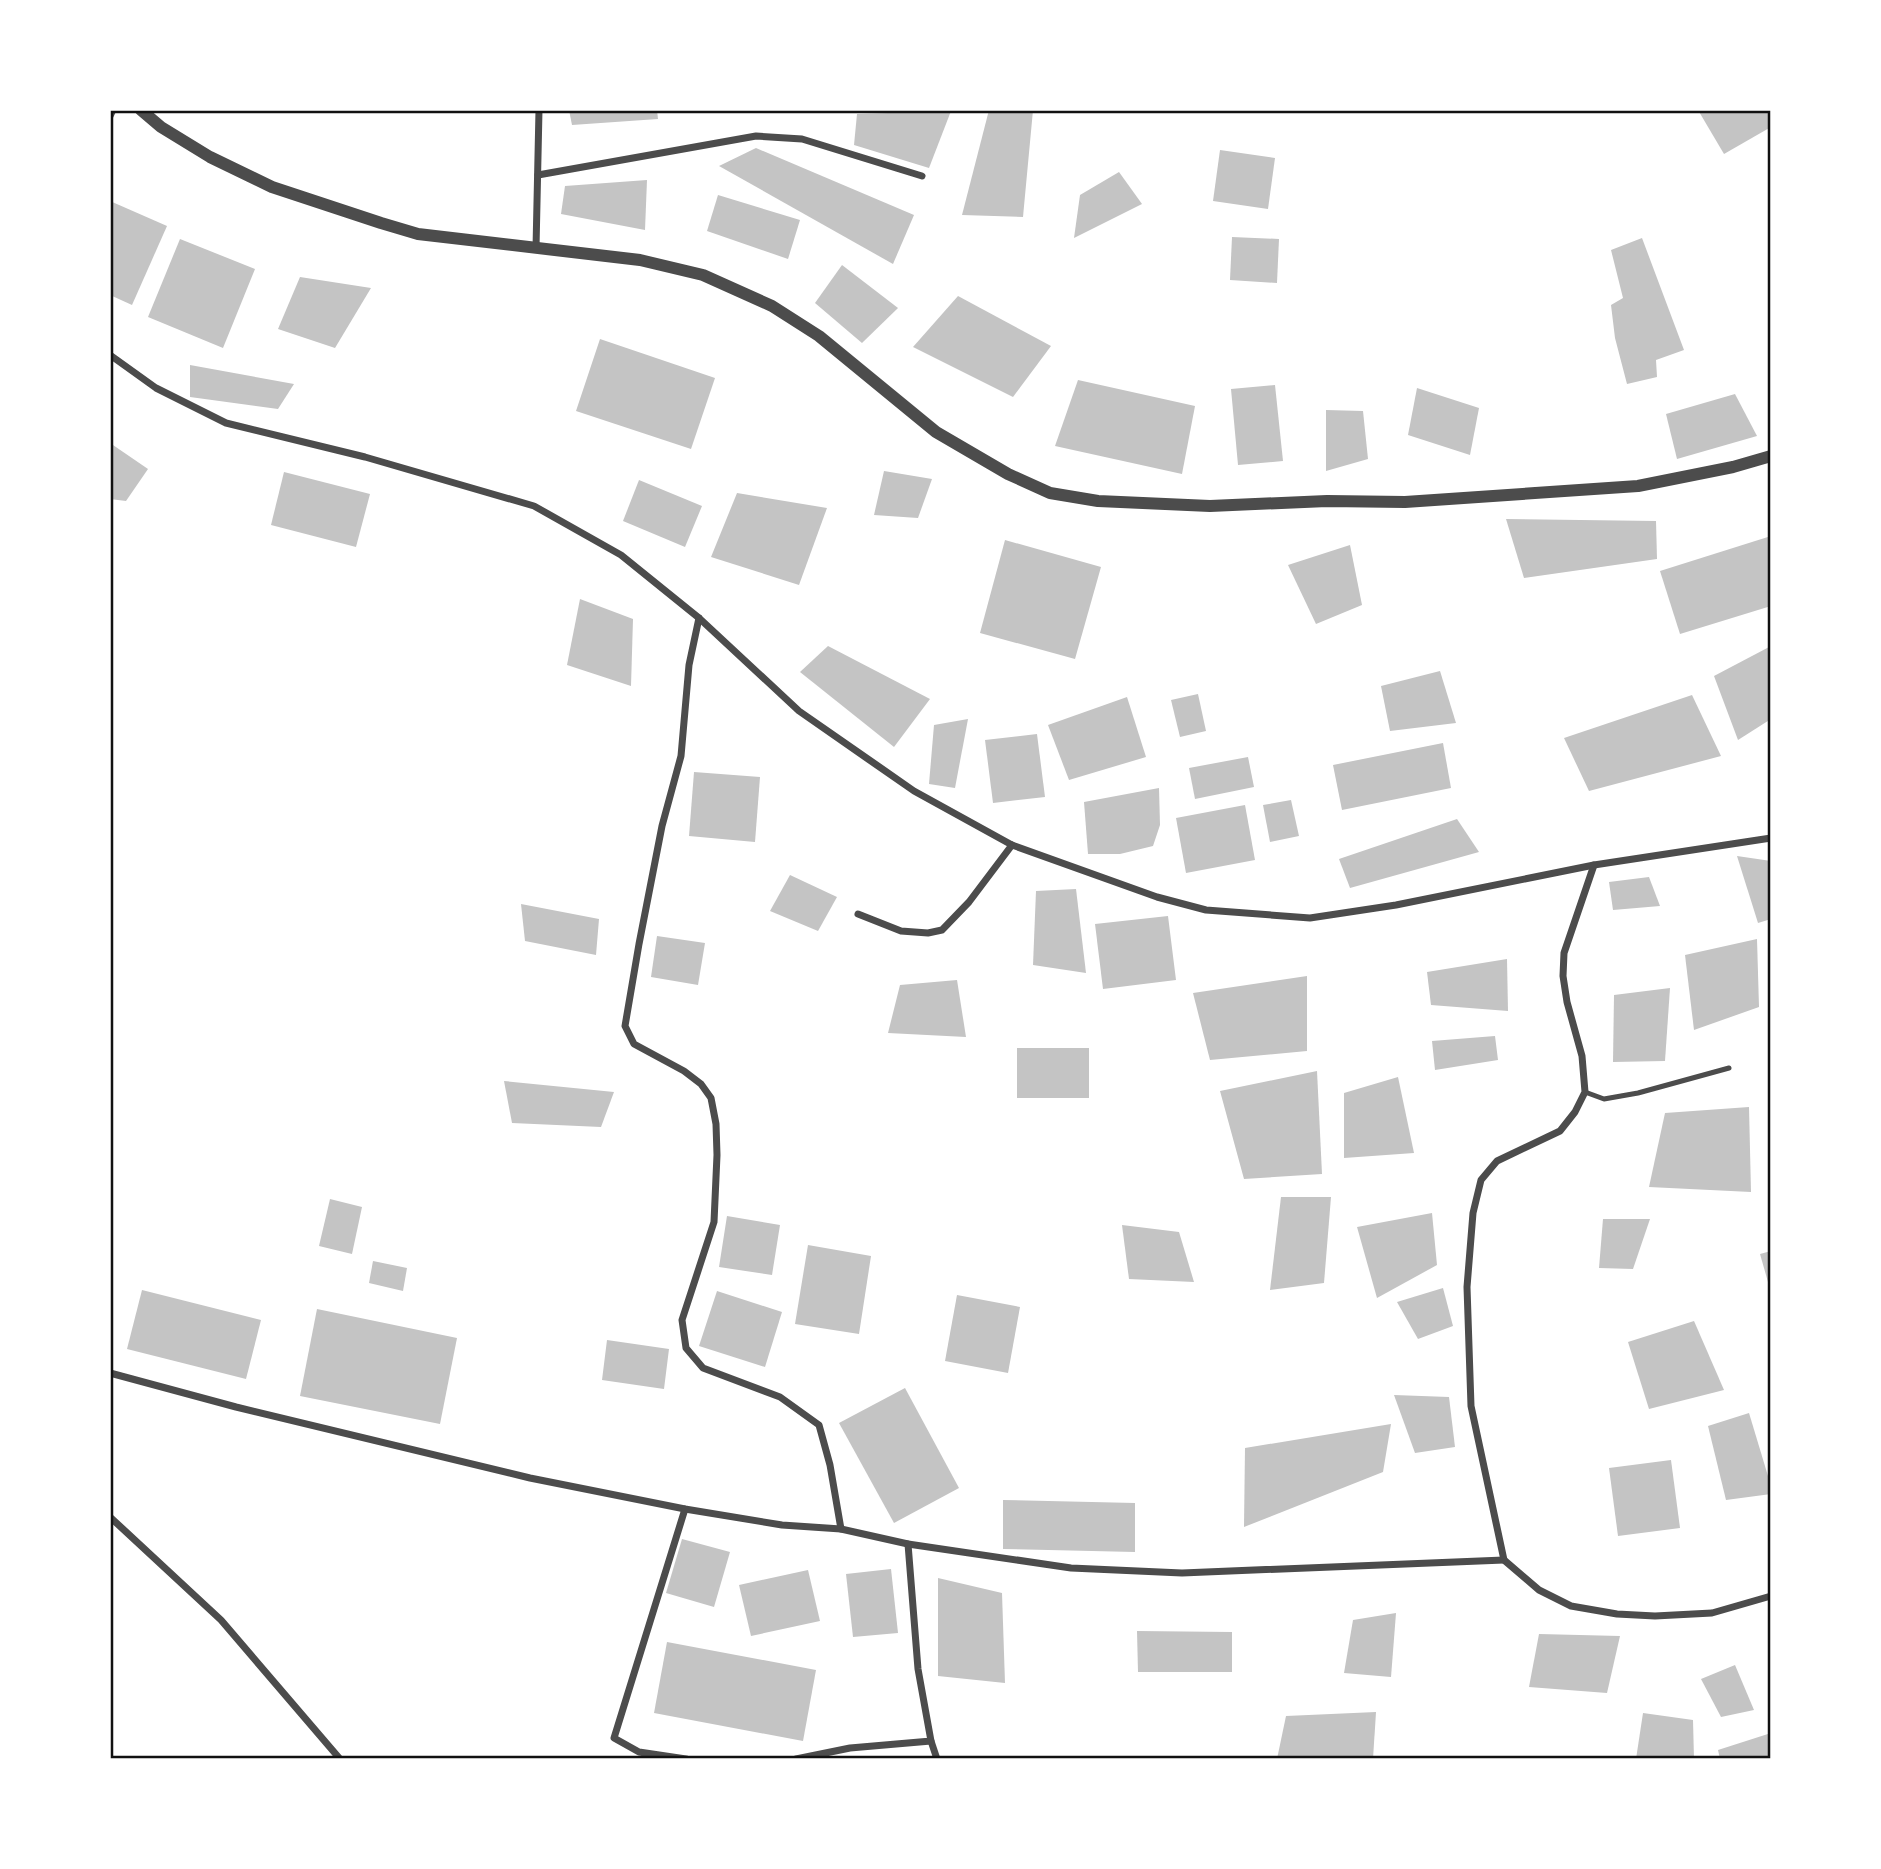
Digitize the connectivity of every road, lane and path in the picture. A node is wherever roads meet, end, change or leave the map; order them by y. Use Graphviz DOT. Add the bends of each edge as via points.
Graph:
graph roads {
  1 [pos="113,110"];
  2 [pos="141,110"];
  3 [pos="539,110"];
  4 [pos="110,116"];
  5 [pos="538,175"];
  6 [pos="922,176"];
  7 [pos="536,248"];
  8 [pos="110,355"];
  9 [pos="1771,456"];
  10 [pos="699,618"];
  11 [pos="1771,838"];
  12 [pos="1012,845"];
  13 [pos="1594,865"];
  14 [pos="858,914"];
  15 [pos="1729,1069"];
  16 [pos="1585,1092"];
  17 [pos="110,1373"];
  18 [pos="685,1509"];
  19 [pos="110,1517"];
  20 [pos="842,1529"];
  21 [pos="908,1544"];
  22 [pos="1504,1560"];
  23 [pos="1771,1597"];
  24 [pos="932,1741"];
  25 [pos="340,1759"];
  26 [pos="687,1759"];
  27 [pos="796,1759"];
  28 [pos="937,1759"];
  1 -- 4 [label="street"];
  2 -- 7 [label="street" via="210,157 272,187 418,234"];
  3 -- 5 [label="street"];
  5 -- 6 [label="street" via="756,136 802,139"];
  5 -- 7 [label="street"];
  7 -- 9 [label="street" via="640,260 703,275 772,306 819,336 936,432 1050,494 1210,506 1405,502 1638,486"];
  8 -- 10 [label="street" via="156,388 226,423 534,506 621,555"];
  10 -- 12 [label="street" via="799,711 914,791"];
  10 -- 20 [label="street" via="687,677 681,756 660,839 625,1026 634,1044 684,1071 711,1098 717,1155 714,1222 682,1320 687,1348 703,1368 780,1397 819,1425"];
  11 -- 13 [label="street"];
  12 -- 13 [label="street" via="1206,910 1310,918"];
  12 -- 14 [label="street" via="942,930 901,931"];
  13 -- 16 [label="street" via="1564,953 1563,976"];
  15 -- 16 [label="lane" via="1616,1097"];
  16 -- 22 [label="street" via="1560,1131 1497,1161 1481,1180 1473,1213 1467,1287 1471,1406"];
  17 -- 18 [label="street" via="530,1478"];
  18 -- 20 [label="street" via="782,1525"];
  18 -- 26 [label="street" via="614,1738 639,1752"];
  19 -- 25 [label="street" via="221,1620"];
  20 -- 21 [label="street"];
  21 -- 22 [label="street" via="1071,1568 1182,1573"];
  21 -- 24 [label="street" via="918,1669"];
  22 -- 23 [label="street" via="1539,1590 1571,1606 1617,1614 1712,1613"];
  24 -- 27 [label="street" via="850,1748"];
  24 -- 28 [label="street"];
}
